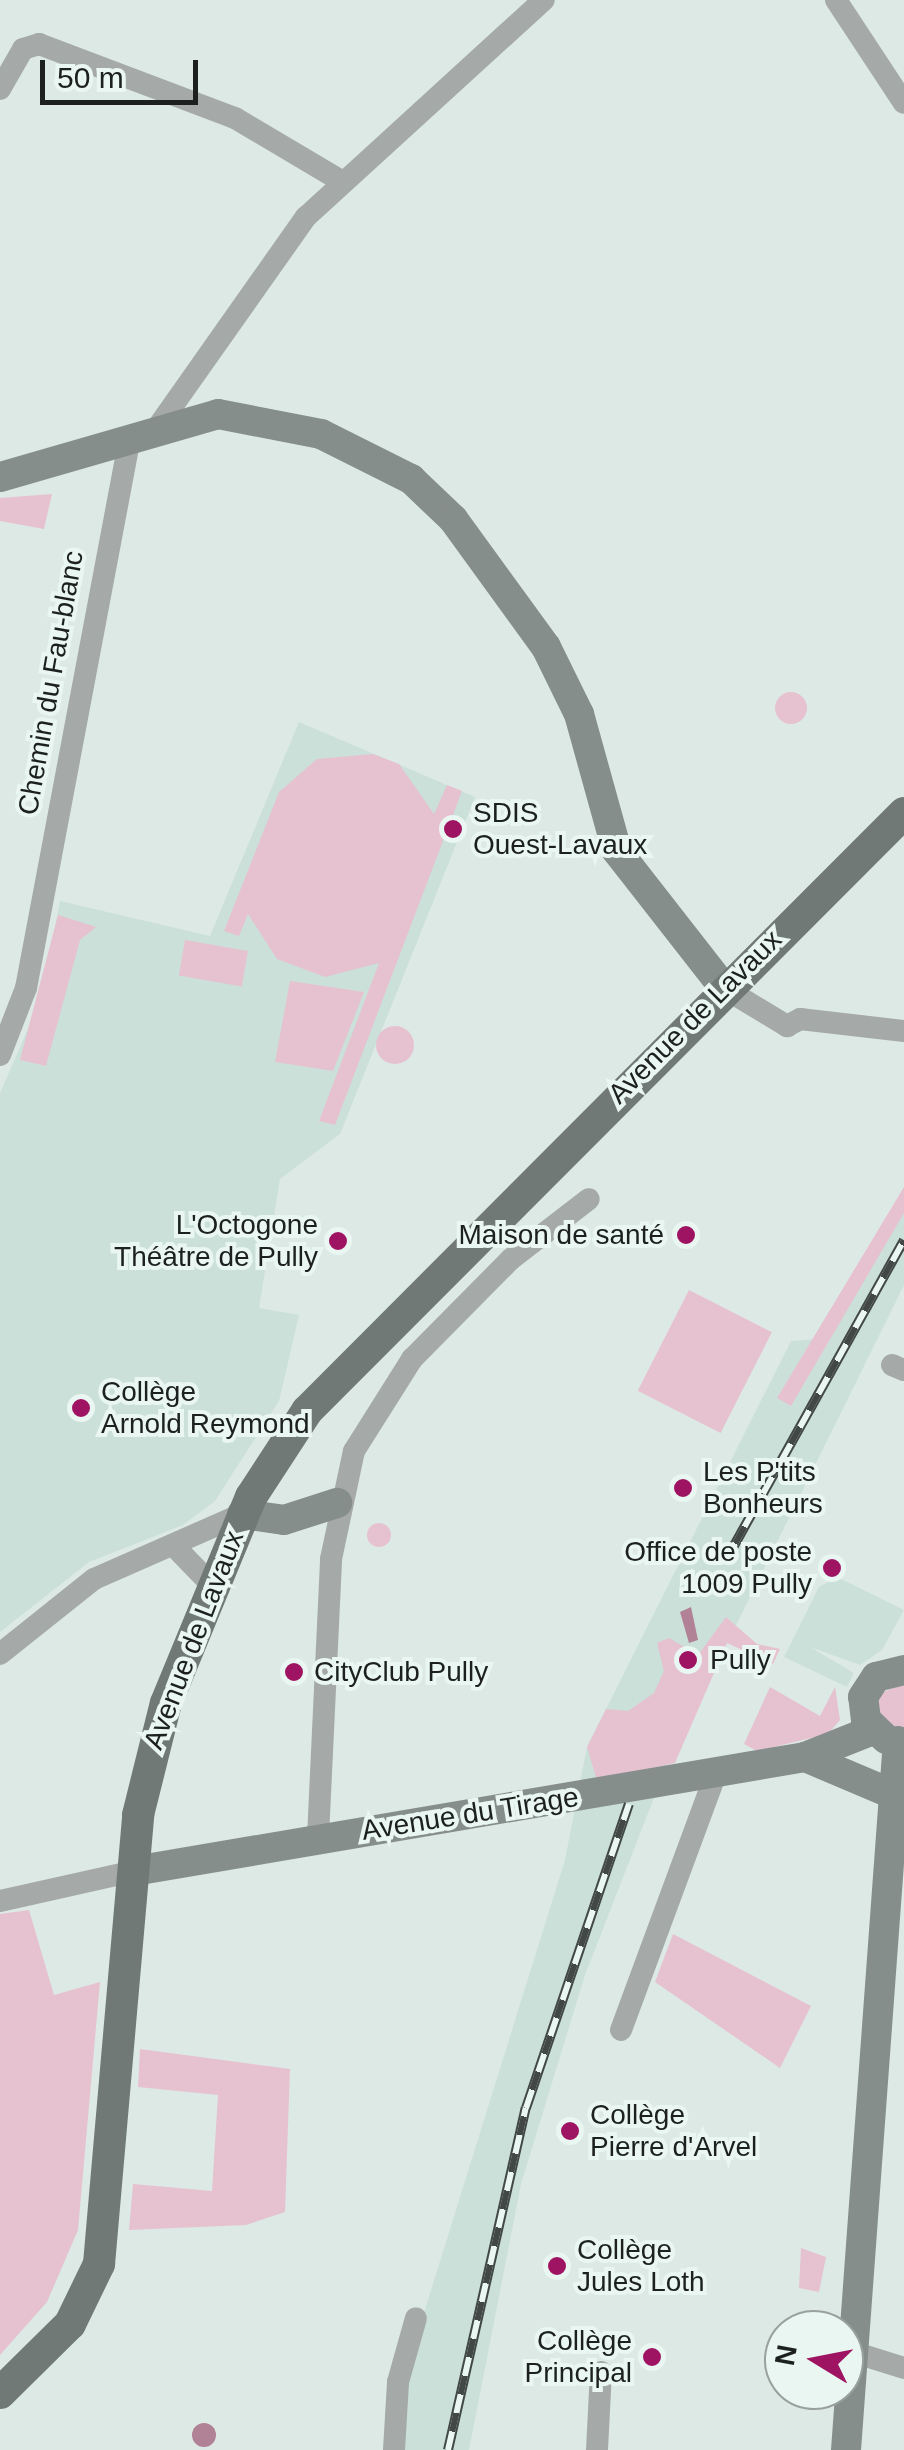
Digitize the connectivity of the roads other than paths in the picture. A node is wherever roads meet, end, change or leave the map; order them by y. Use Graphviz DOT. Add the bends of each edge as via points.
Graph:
graph roads {
  1 [pos="544,0"];
  2 [pos="836,0"];
  3 [pos="0,90"];
  4 [pos="904,103"];
  5 [pos="343,182"];
  6 [pos="144,432"];
  7 [pos="0,476"];
  8 [pos="904,812"];
  9 [pos="724,988"];
  10 [pos="904,1031"];
  11 [pos="0,1055"];
  12 [pos="589,1199"];
  13 [pos="270,1468"];
  14 [pos="337,1503"];
  15 [pos="242,1514"];
  16 [pos="304,1517"];
  17 [pos="176,1548"];
  18 [pos="209,1582"];
  19 [pos="0,1654"];
  20 [pos="904,1670"];
  21 [pos="892,1737"];
  22 [pos="806,1757"];
  23 [pos="717,1770"];
  24 [pos="895,1794"];
  25 [pos="318,1838"];
  26 [pos="134,1871"];
  27 [pos="896,1873"];
  28 [pos="0,1901"];
  29 [pos="621,2030"];
  30 [pos="857,2310"];
  31 [pos="416,2318"];
  32 [pos="864,2355"];
  33 [pos="904,2368"];
  34 [pos="601,2372"];
  35 [pos="0,2393"];
  36 [pos="849,2410"];
  37 [pos="394,2450"];
  38 [pos="597,2450"];
  39 [pos="846,2450"];
  1 -- 5 [label="street"];
  2 -- 4 [label="street"];
  3 -- 5 [label="street" via="22,49 39,44 235,118"];
  5 -- 6 [label="street" via="260,276"];
  6 -- 7 [label="street"];
  6 -- 9 [label="street" via="218,414 276,420 368,453 453,519 571,696 616,851"];
  6 -- 11 [label="street, Chemin du Fau-blanc" via="26,988"];
  8 -- 9 [label="main road, Avenue de Lavaux"];
  9 -- 10 [label="street" via="787,1026 824,1020"];
  9 -- 13 [label="main road, Avenue de Lavaux" via="306,1411"];
  12 -- 14 [label="street" via="552,1222 441,1330 366,1424"];
  13 -- 15 [label="main road, Avenue de Lavaux"];
  13 -- 16 [label="street" via="276,1493"];
  14 -- 16 [label="street"];
  14 -- 25 [label="street"];
  15 -- 16 [label="street"];
  15 -- 17 [label="street"];
  15 -- 18 [label="main road, Avenue de Lavaux"];
  17 -- 18 [label="street"];
  17 -- 19 [label="street" via="94,1579"];
  18 -- 26 [label="main road, Avenue de Lavaux" via="154,1740"];
  20 -- 21 [label="street" via="868,1686 862,1709"];
  21 -- 22 [label="street, Avenue du Tirage"];
  21 -- 24 [label="street"];
  22 -- 23 [label="street, Avenue du Tirage"];
  22 -- 24 [label="street"];
  23 -- 25 [label="street, Avenue du Tirage"];
  23 -- 29 [label="street"];
  24 -- 27 [label="street"];
  25 -- 26 [label="street, Avenue du Tirage"];
  26 -- 28 [label="street"];
  26 -- 35 [label="main road, Avenue de Lavaux" via="100,2264 70,2324"];
  27 -- 30 [label="street"];
  31 -- 37 [label="street" via="398,2382"];
  32 -- 33 [label="street"];
  34 -- 38 [label="street"];
  36 -- 39 [label="street"];
}
